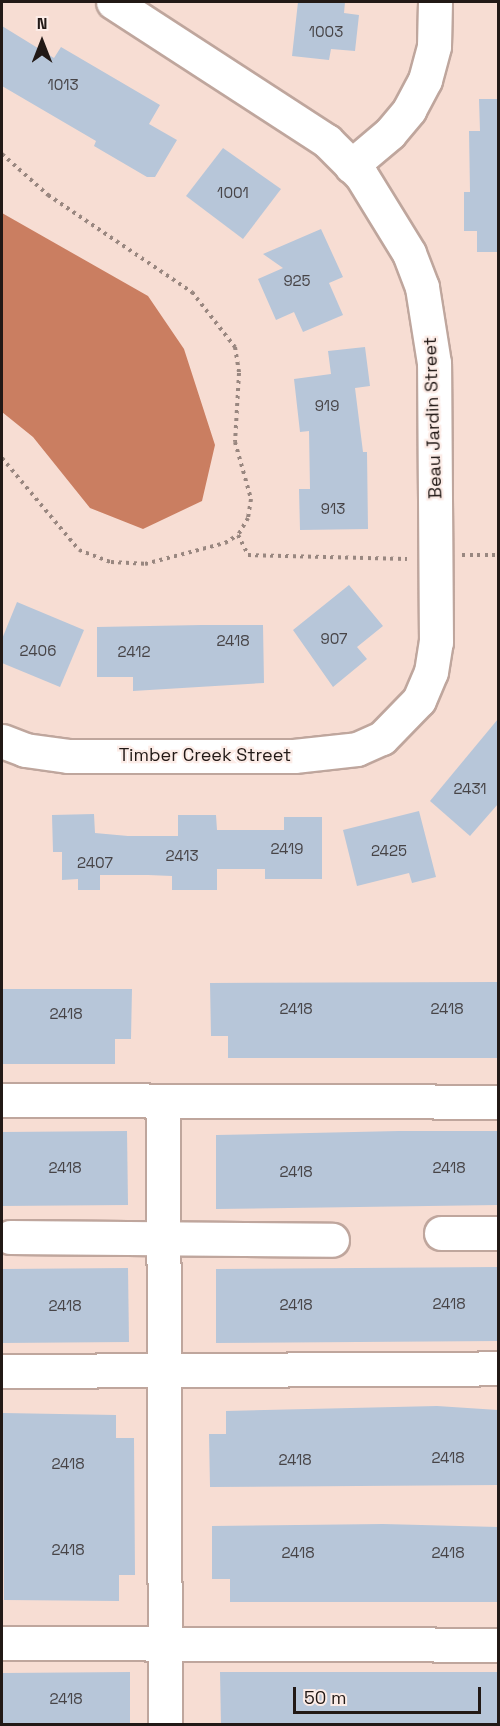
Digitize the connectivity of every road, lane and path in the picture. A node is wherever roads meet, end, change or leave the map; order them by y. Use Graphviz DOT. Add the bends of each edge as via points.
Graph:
graph roads {
  1 [pos="113,2"];
  2 [pos="435,2"];
  3 [pos="2,154"];
  4 [pos="351,166"];
  5 [pos="2,458"];
  6 [pos="238,536"];
  7 [pos="452,555"];
  8 [pos="498,555"];
  9 [pos="415,560"];
  10 [pos="402,721"];
  11 [pos="2,741"];
  12 [pos="2,1100"];
  13 [pos="163,1101"];
  14 [pos="498,1102"];
  15 [pos="441,1233"];
  16 [pos="498,1233"];
  17 [pos="10,1237"];
  18 [pos="162,1239"];
  19 [pos="332,1240"];
  20 [pos="162,1368"];
  21 [pos="498,1368"];
  22 [pos="2,1371"];
  23 [pos="2,1643"];
  24 [pos="165,1644"];
  25 [pos="498,1645"];
  26 [pos="165,1725"];
  1 -- 4 [label="street, Beau Jardin Street" via="301,123 327,141"];
  2 -- 4 [label="street" via="434,46 424,80 398,123"];
  3 -- 6 [label="path" via="48,195 192,292 235,347 239,373 235,442 251,499 248,518"];
  4 -- 10 [label="street, Beau Jardin Street" via="388,213 409,253 424,298 434,363 436,642 432,672 419,700"];
  5 -- 6 [label="path" via="79,550 111,562 145,564"];
  6 -- 9 [label="path" via="248,555"];
  7 -- 8 [label="path"];
  10 -- 11 [label="street, Timber Creek Street" via="382,738 357,749 325,754 68,756 25,750"];
  12 -- 13 [label="street"];
  13 -- 14 [label="street"];
  13 -- 18 [label="street"];
  15 -- 16 [label="street"];
  17 -- 18 [label="street"];
  18 -- 19 [label="street"];
  18 -- 20 [label="street"];
  20 -- 21 [label="street"];
  20 -- 22 [label="street"];
  20 -- 24 [label="street"];
  23 -- 24 [label="street"];
  24 -- 25 [label="street"];
  24 -- 26 [label="street"];
}
